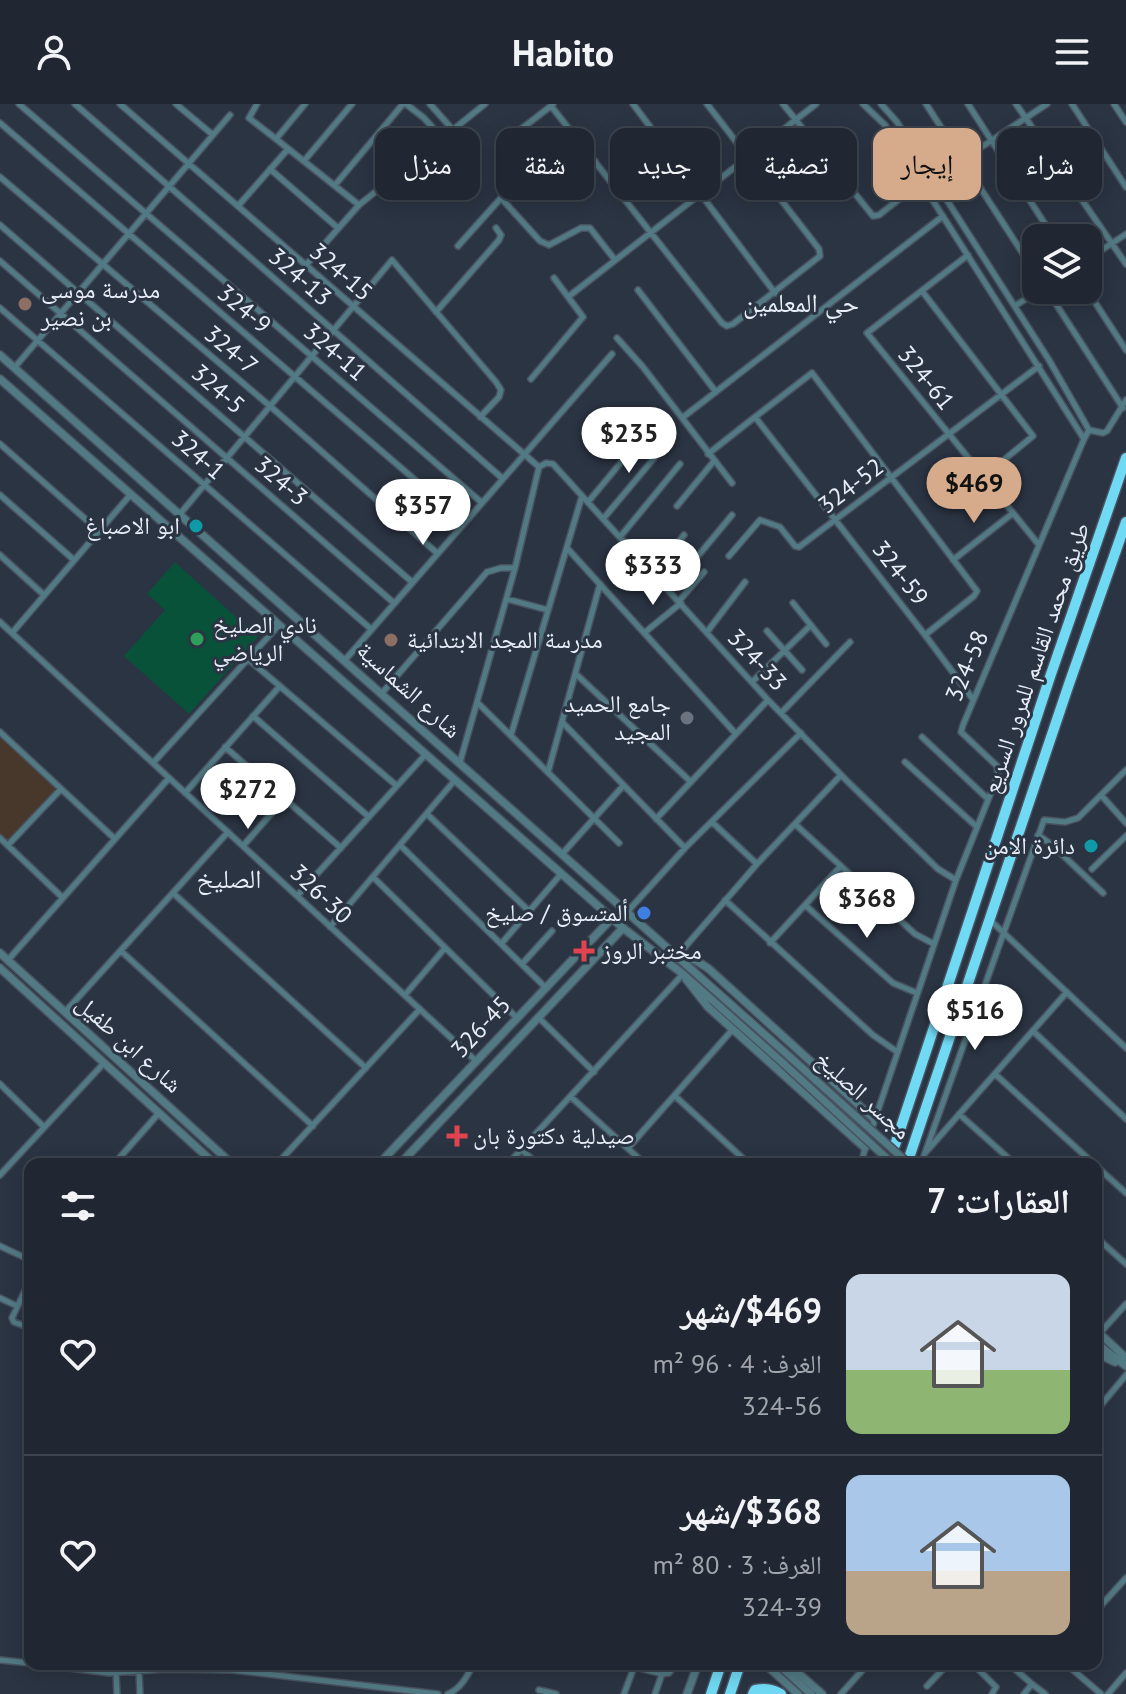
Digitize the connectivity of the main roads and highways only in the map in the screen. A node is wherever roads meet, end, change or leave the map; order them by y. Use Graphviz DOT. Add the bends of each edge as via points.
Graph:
graph roads {
  1 [pos="1126,458"];
  2 [pos="1126,522"];
  3 [pos="895,1145"];
  4 [pos="910,1158"];
  5 [pos="719,1670"];
  6 [pos="738,1670"];
  7 [pos="711,1694"];
  8 [pos="730,1694"];
  9 [pos="753,1694"];
  10 [pos="781,1694"];
  1 -- 3 [label="highway, طريق محمد القاسم للمرور السريع"];
  2 -- 4 [label="highway, طريق محمد القاسم للمرور السريع"];
  5 -- 7 [label="highway"];
  6 -- 8 [label="highway"];
  9 -- 10 [label="highway" via="763,1688"];
}
